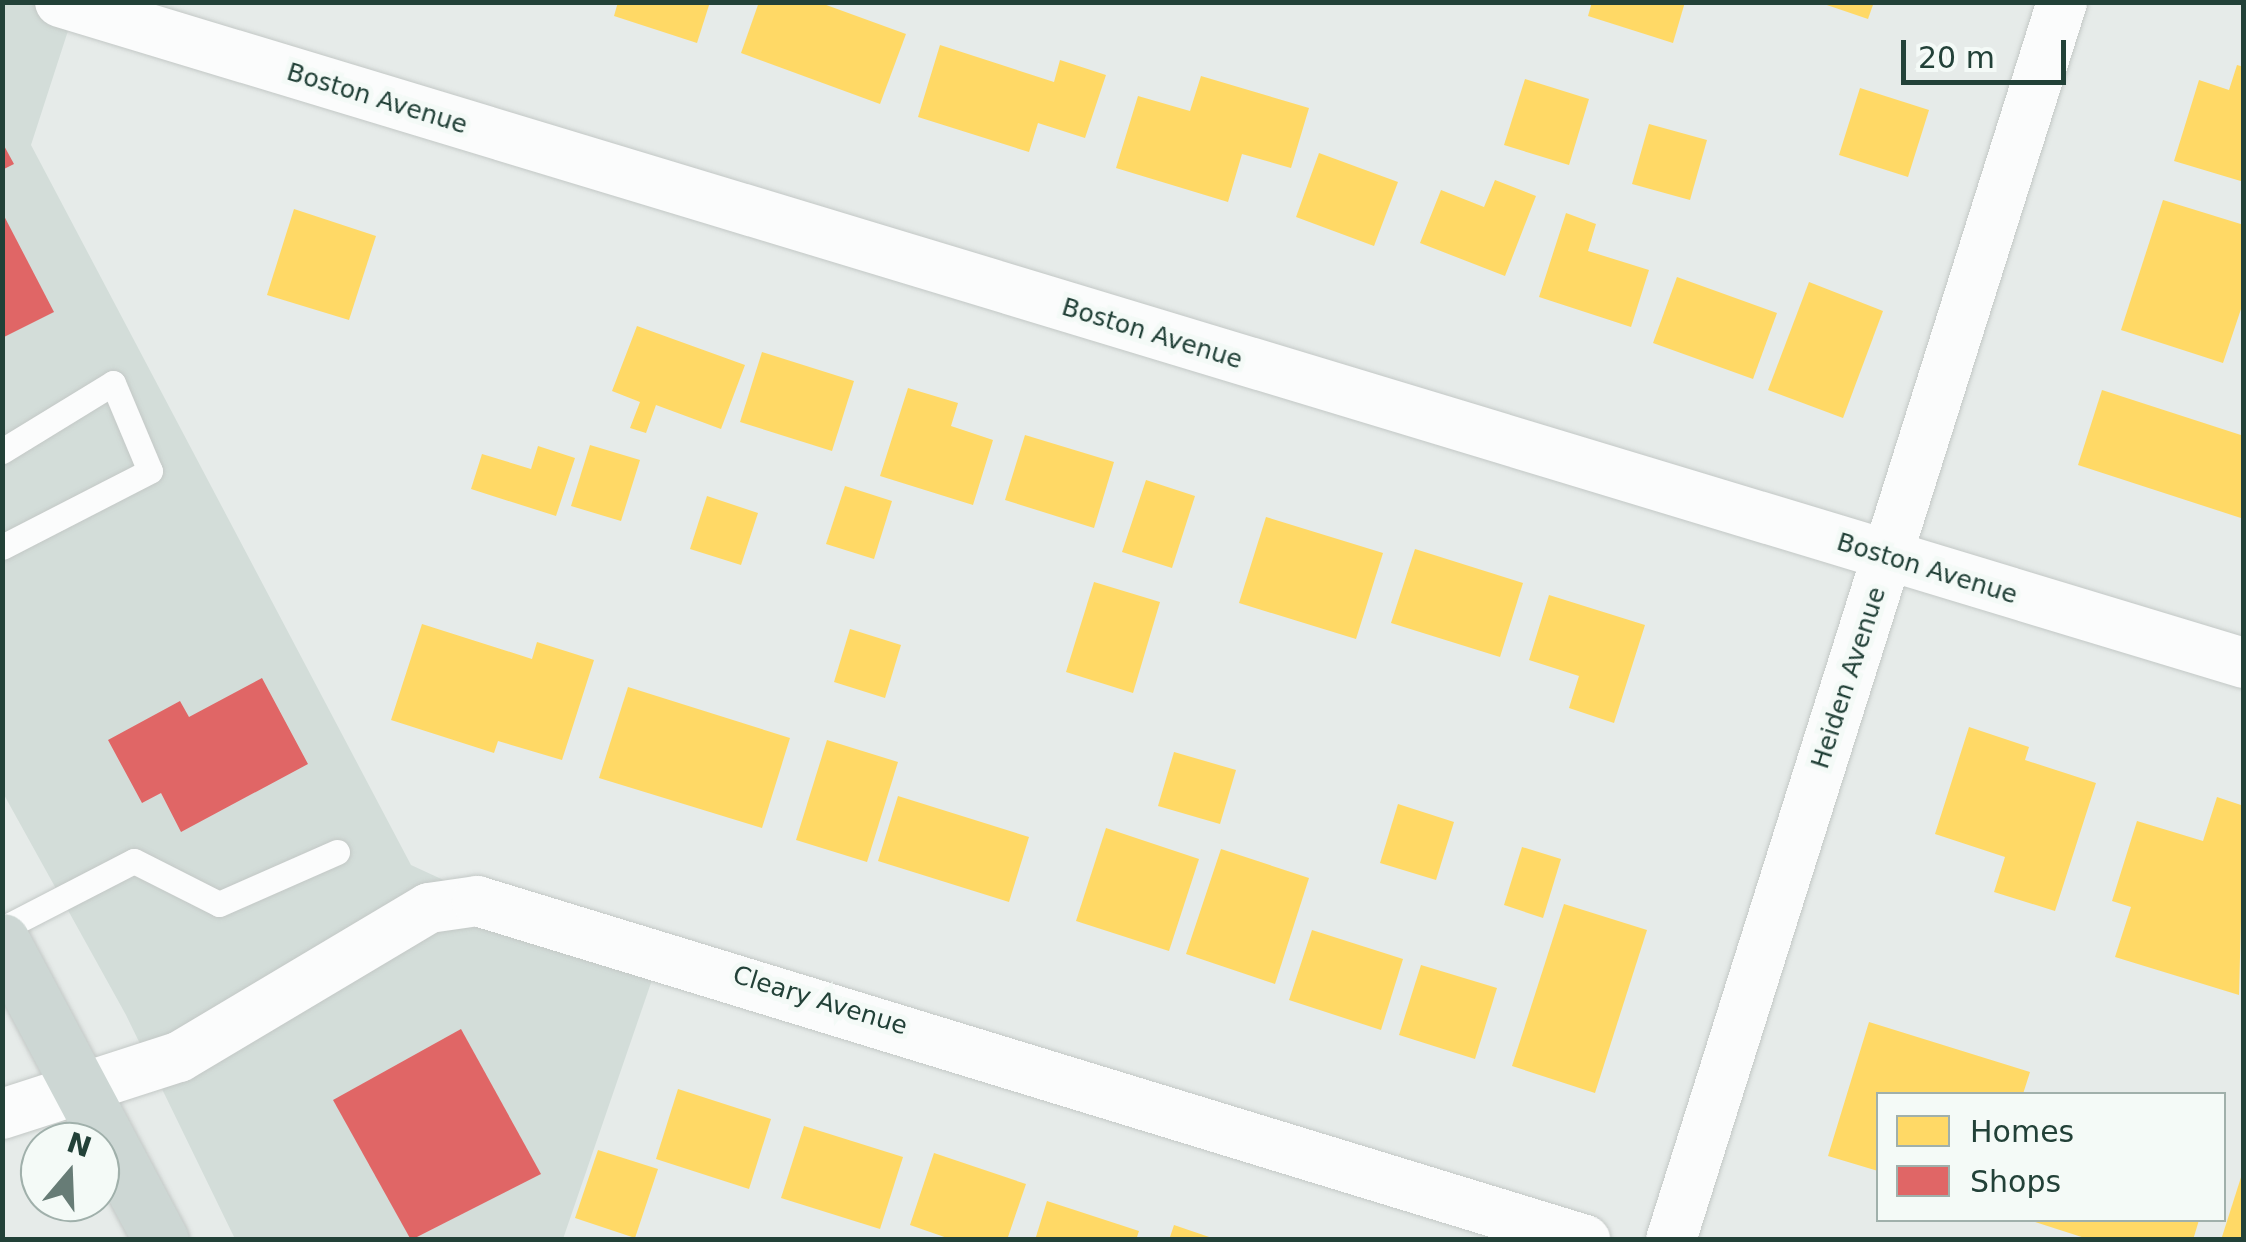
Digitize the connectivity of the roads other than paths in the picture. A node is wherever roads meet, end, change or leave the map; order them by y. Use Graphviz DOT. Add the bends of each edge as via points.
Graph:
graph roads {
  1 [pos="60,2"];
  2 [pos="2062,2"];
  3 [pos="2,450"];
  4 [pos="2,547"];
  5 [pos="1887,558"];
  6 [pos="2244,663"];
  7 [pos="336,852"];
  8 [pos="2,929"];
  9 [pos="2,941"];
  10 [pos="80,1090"];
  11 [pos="2,1114"];
  12 [pos="160,1240"];
  13 [pos="1586,1240"];
  14 [pos="1671,1240"];
  1 -- 5 [label="street, Boston Avenue"];
  2 -- 5 [label="street, Heiden Avenue"];
  3 -- 4 [label="lane" via="113,384 150,471"];
  5 -- 6 [label="street, Boston Avenue"];
  5 -- 14 [label="street, Heiden Avenue"];
  7 -- 8 [label="lane" via="219,904 134,861"];
  9 -- 10 [label="main road"];
  10 -- 11 [label="street, Cleary Avenue"];
  10 -- 12 [label="main road"];
  10 -- 13 [label="street, Cleary Avenue" via="179,1057 430,908 476,901"];
}
